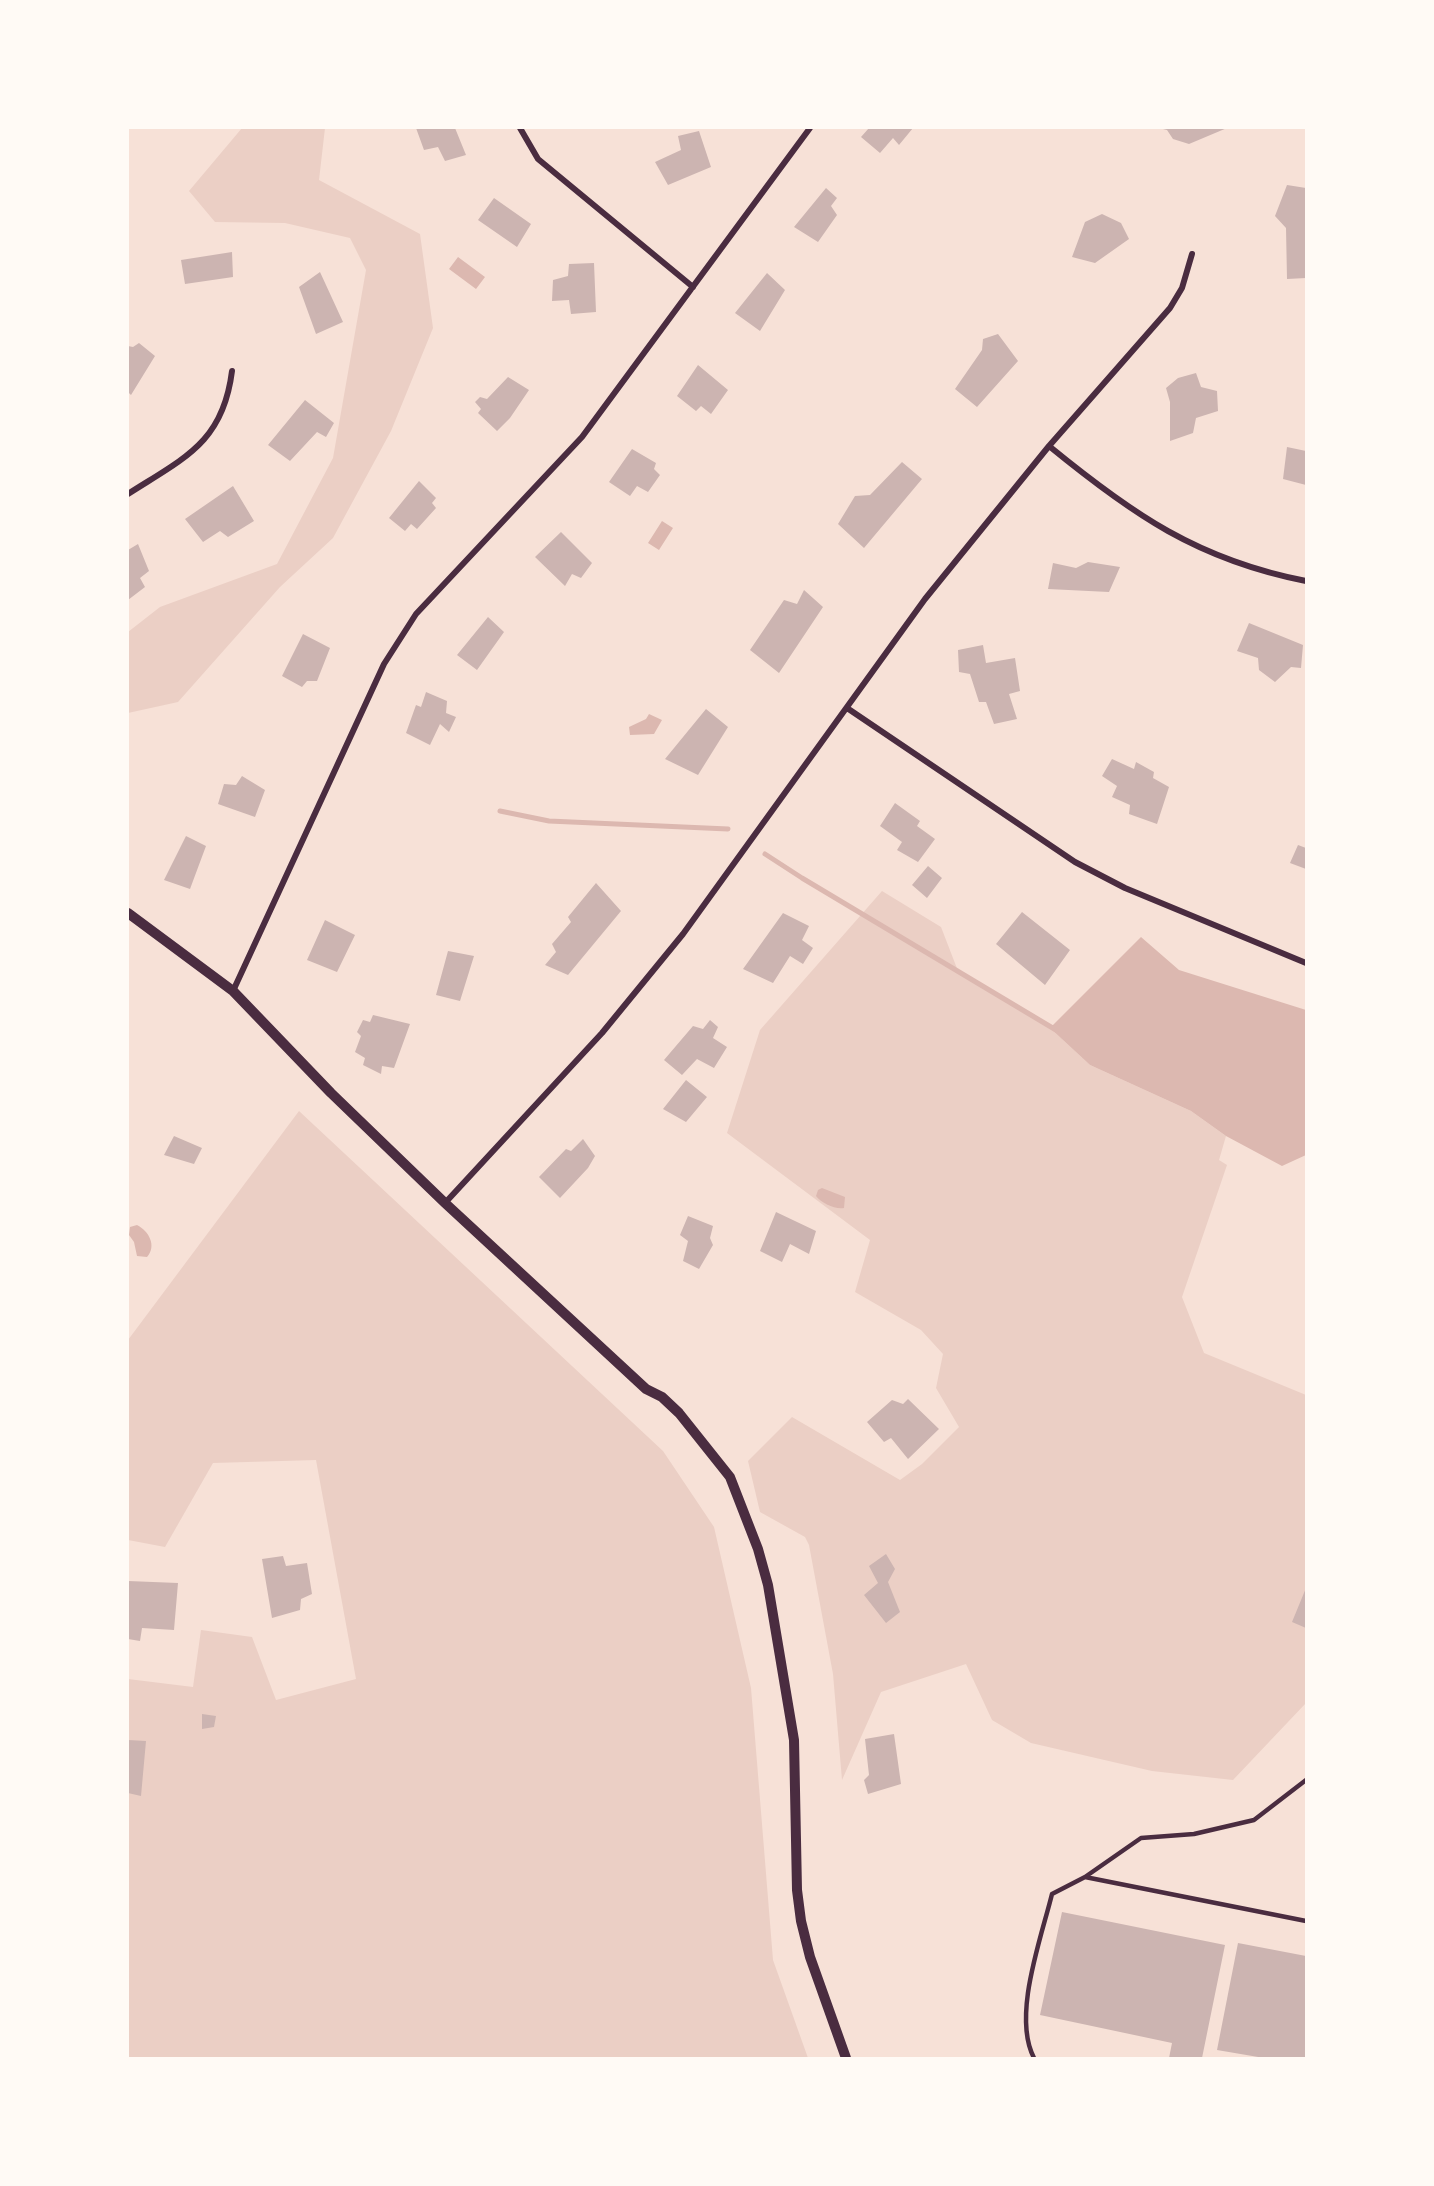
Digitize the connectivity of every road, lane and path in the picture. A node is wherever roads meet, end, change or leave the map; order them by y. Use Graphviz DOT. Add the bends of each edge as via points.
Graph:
graph roads {
  1 [pos="520,128"];
  2 [pos="810,128"];
  3 [pos="1192,254"];
  4 [pos="693,287"];
  5 [pos="232,370"];
  6 [pos="1049,446"];
  7 [pos="128,494"];
  8 [pos="1306,581"];
  9 [pos="847,708"];
  10 [pos="129,917"];
  11 [pos="1306,963"];
  12 [pos="233,991"];
  13 [pos="445,1203"];
  14 [pos="1306,1780"];
  15 [pos="1085,1877"];
  16 [pos="1306,1921"];
  17 [pos="846,2058"];
  18 [pos="1034,2058"];
  1 -- 4 [label="street" via="538,159"];
  2 -- 4 [label="street"];
  3 -- 6 [label="street" via="1182,288 1170,308"];
  4 -- 12 [label="street" via="582,437 416,614 384,664"];
  5 -- 7 [label="street" via="229,395 215,428 192,453"];
  6 -- 8 [label="street" via="1110,496 1174,536 1231,561"];
  6 -- 9 [label="street" via="925,599"];
  9 -- 11 [label="street" via="1075,862 1125,888"];
  9 -- 13 [label="street" via="683,934 602,1033"];
  10 -- 12 [label="street"];
  12 -- 13 [label="street"];
  13 -- 17 [label="street" via="646,1389 679,1413 730,1477 768,1585 788,1700 794,1740 801,1921"];
  14 -- 15 [label="lane" via="1254,1820 1194,1834 1141,1838"];
  15 -- 16 [label="lane"];
  15 -- 18 [label="lane" via="1052,1894 1026,2002 1027,2046"];
}
